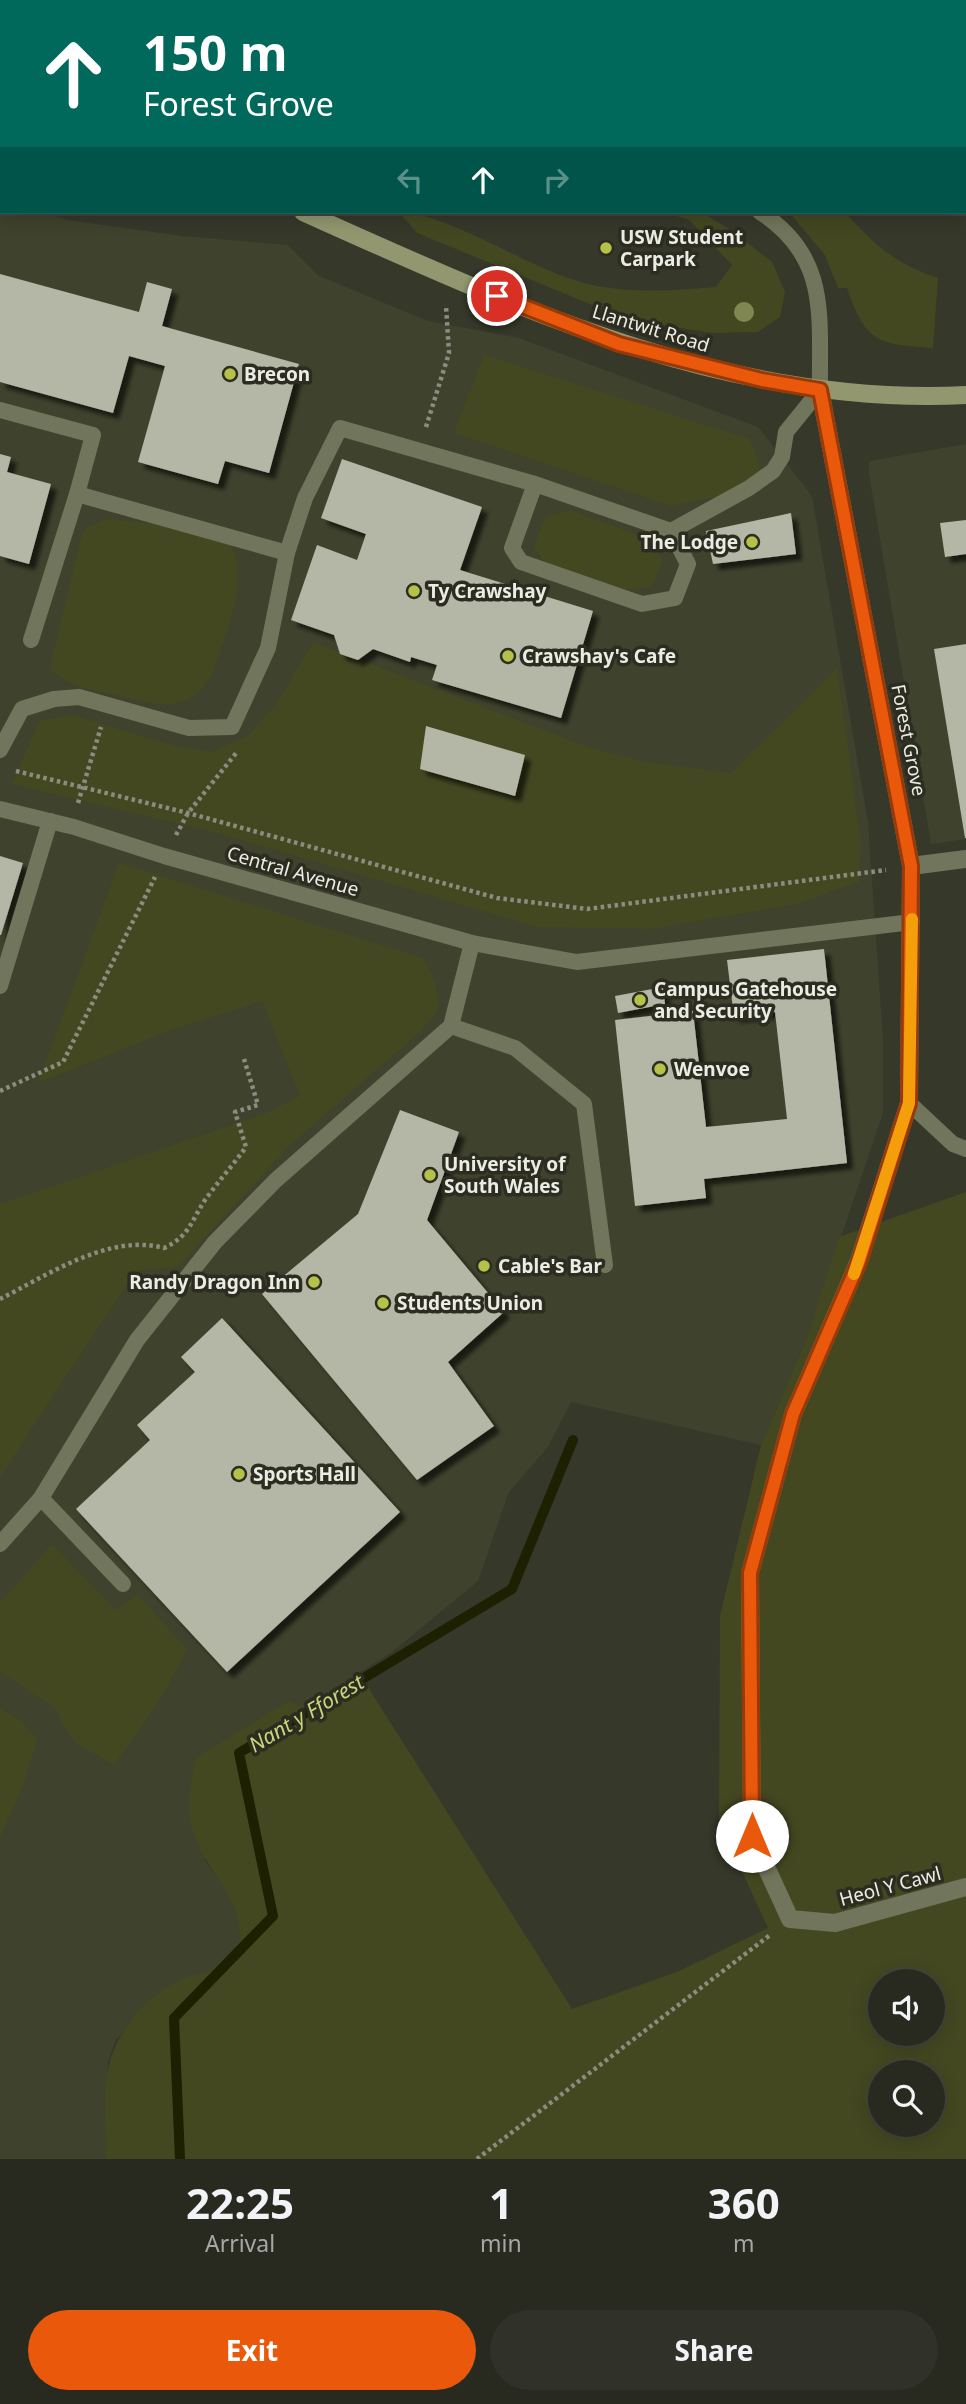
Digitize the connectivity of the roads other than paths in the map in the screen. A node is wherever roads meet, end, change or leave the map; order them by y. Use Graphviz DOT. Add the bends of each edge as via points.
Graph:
graph roads {
  1 [pos="308,214"];
  2 [pos="763,214"];
  3 [pos="820,390"];
  4 [pos="966,395"];
  5 [pos="0,410"];
  6 [pos="535,484"];
  7 [pos="77,494"];
  8 [pos="671,531"];
  9 [pos="287,553"];
  10 [pos="30,640"];
  11 [pos="0,750"];
  12 [pos="0,809"];
  13 [pos="50,821"];
  14 [pos="966,859"];
  15 [pos="911,866"];
  16 [pos="912,922"];
  17 [pos="472,943"];
  18 [pos="0,986"];
  19 [pos="451,1026"];
  20 [pos="909,1103"];
  21 [pos="966,1149"];
  22 [pos="605,1265"];
  23 [pos="41,1498"];
  24 [pos="0,1544"];
  25 [pos="122,1584"];
  26 [pos="966,1887"];
  27 [pos="790,1919"];
  1 -- 3 [label="main road, Llantwit Road" via="619,344"];
  2 -- 3 [label="lane" via="789,233 815,278"];
  3 -- 4 [label="main road, Llantwit Road" via="866,396"];
  3 -- 8 [label="lane" via="786,432 782,457 773,471"];
  3 -- 15 [label="street, Forest Grove"];
  5 -- 7 [label="lane" via="93,435"];
  6 -- 8 [label="lane"];
  6 -- 8 [label="lane" via="512,548 520,562 642,604 675,598 688,564"];
  6 -- 9 [label="lane" via="340,428 306,498"];
  7 -- 9 [label="lane"];
  7 -- 10 [label="lane"];
  9 -- 11 [label="lane" via="268,648 232,726 189,728 79,697 54,699 22,709"];
  12 -- 13 [label="lane, Central Avenue"];
  13 -- 17 [label="lane, Central Avenue"];
  13 -- 18 [label="lane"];
  14 -- 15 [label="street"];
  15 -- 16 [label="street, Forest Grove"];
  16 -- 17 [label="lane, Central Avenue" via="577,962"];
  16 -- 20 [label="street, Forest Grove"];
  17 -- 19 [label="lane"];
  19 -- 22 [label="lane" via="514,1048 584,1104"];
  19 -- 23 [label="lane" via="276,1180 215,1242 137,1339"];
  20 -- 21 [label="lane" via="953,1144"];
  20 -- 27 [label="street, Forest Grove" via="859,1262 793,1414 750,1573 752,1836"];
  23 -- 24 [label="lane"];
  23 -- 25 [label="lane"];
  26 -- 27 [label="street, Heol Y Cawl" via="835,1923"];
}
